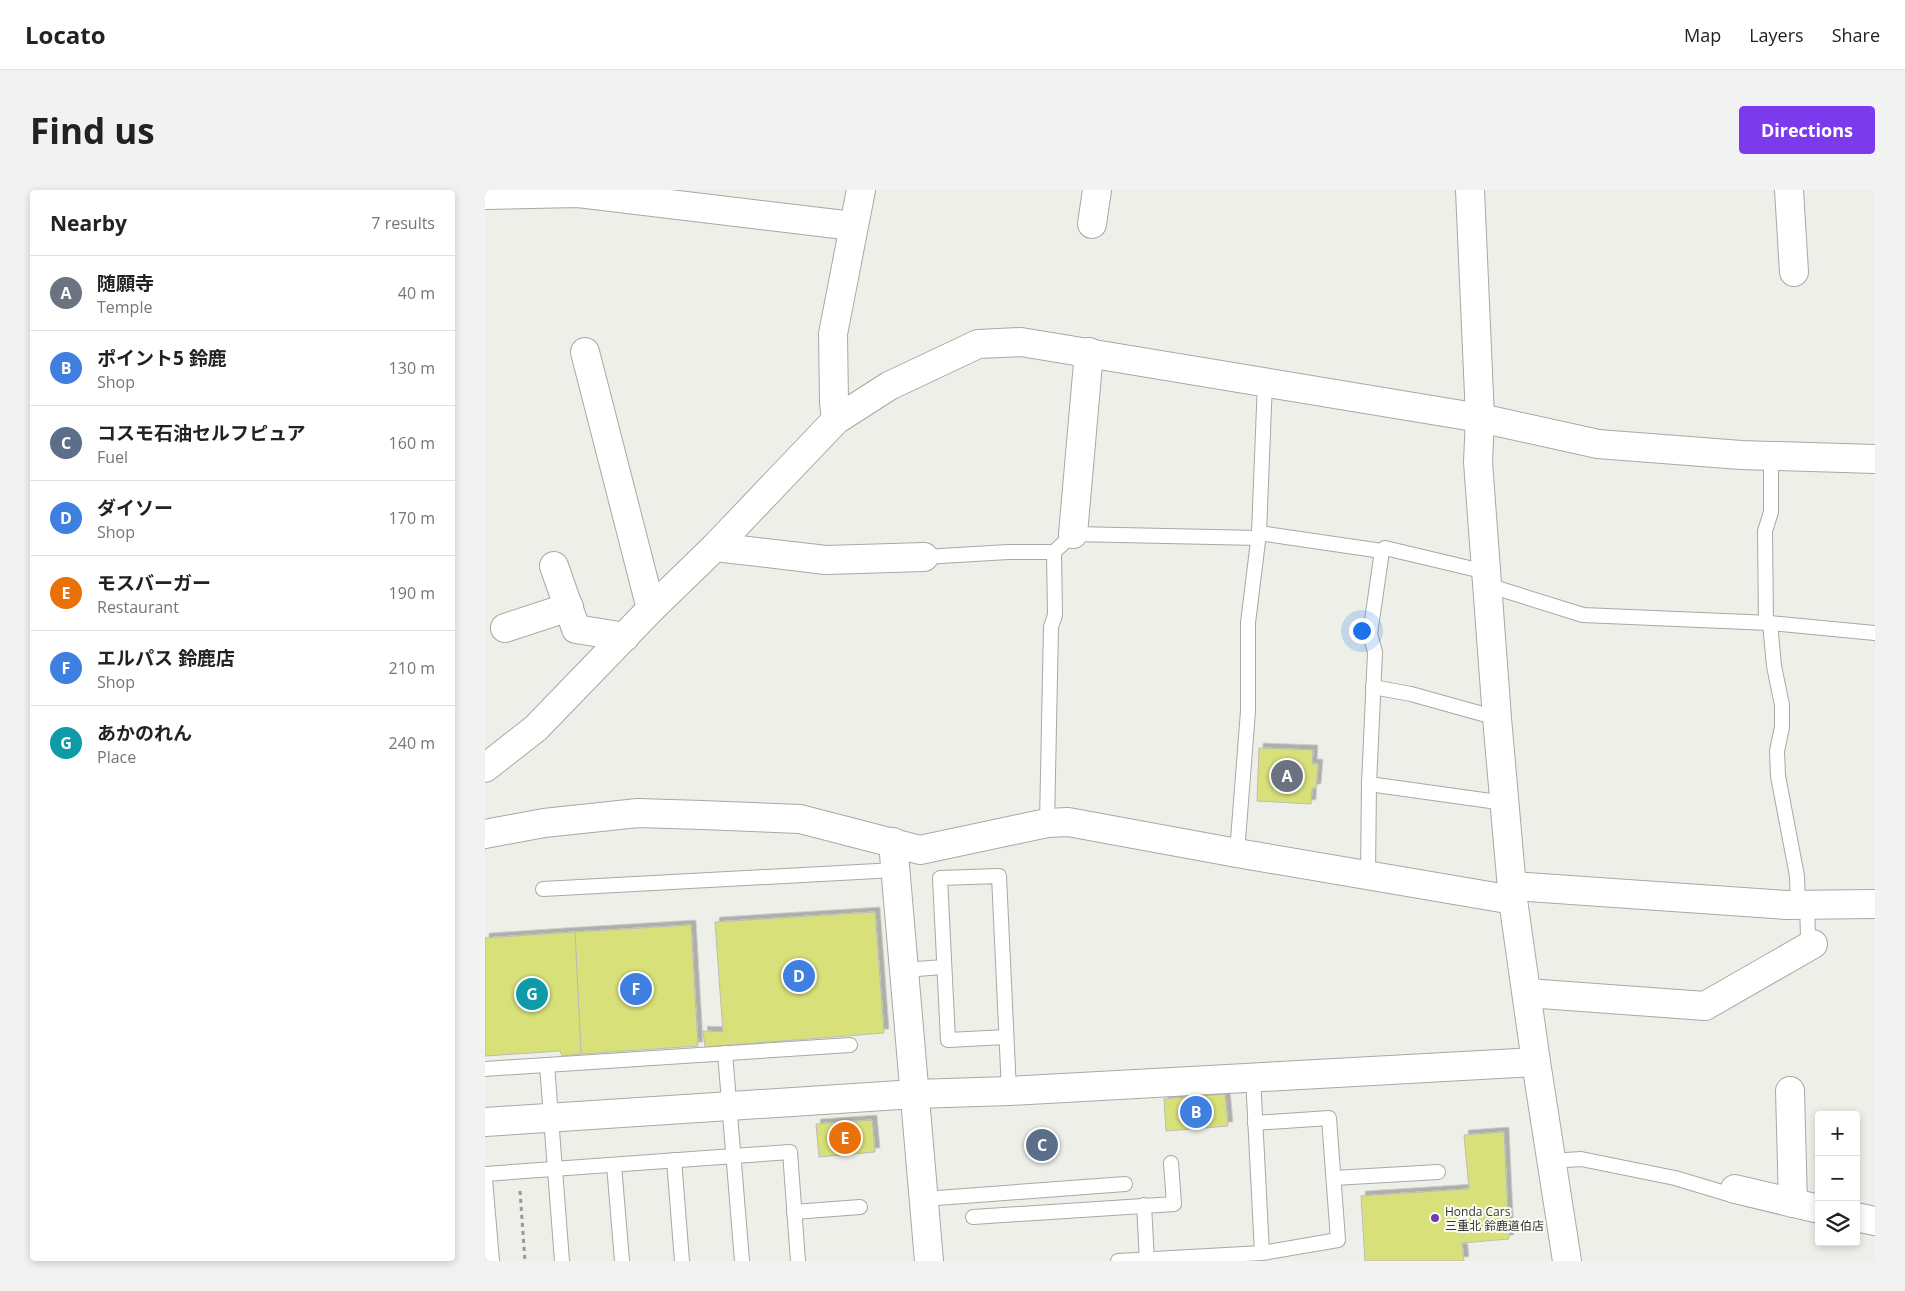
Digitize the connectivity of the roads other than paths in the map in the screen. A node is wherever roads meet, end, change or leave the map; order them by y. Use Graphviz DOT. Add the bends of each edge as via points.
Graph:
graph roads {
  1 [pos="861,190"];
  2 [pos="1097,190"];
  3 [pos="1469,190"];
  4 [pos="1789,190"];
  5 [pos="578,191"];
  6 [pos="485,195"];
  7 [pos="756,202"];
  8 [pos="1092,224"];
  9 [pos="853,226"];
  10 [pos="1794,272"];
  11 [pos="585,352"];
  12 [pos="1089,352"];
  13 [pos="1265,382"];
  14 [pos="1480,418"];
  15 [pos="836,420"];
  16 [pos="1771,456"];
  17 [pos="1875,459"];
  18 [pos="1259,536"];
  19 [pos="1064,543"];
  20 [pos="715,547"];
  21 [pos="1383,551"];
  22 [pos="924,557"];
  23 [pos="554,566"];
  24 [pos="1487,578"];
  25 [pos="569,607"];
  26 [pos="651,609"];
  27 [pos="1768,623"];
  28 [pos="505,628"];
  29 [pos="1875,633"];
  30 [pos="625,637"];
  31 [pos="1373,688"];
  32 [pos="1497,718"];
  33 [pos="485,768"];
  34 [pos="1369,784"];
  35 [pos="1505,803"];
  36 [pos="1047,822"];
  37 [pos="485,834"];
  38 [pos="893,842"];
  39 [pos="1237,854"];
  40 [pos="895,870"];
  41 [pos="1368,875"];
  42 [pos="543,889"];
  43 [pos="1512,893"];
  44 [pos="1803,904"];
  45 [pos="1875,904"];
  46 [pos="1813,944"];
  47 [pos="944,966"];
  48 [pos="903,970"];
  49 [pos="1527,993"];
  50 [pos="1006,1037"];
  51 [pos="850,1045"];
  52 [pos="725,1053"];
  53 [pos="1536,1062"];
  54 [pos="547,1065"];
  55 [pos="485,1069"];
  56 [pos="1253,1077"];
  57 [pos="1790,1091"];
  58 [pos="915,1094"];
  59 [pos="1014,1095"];
  60 [pos="729,1106"];
  61 [pos="551,1118"];
  62 [pos="485,1122"];
  63 [pos="1255,1123"];
  64 [pos="733,1156"];
  65 [pos="674,1160"];
  66 [pos="1551,1161"];
  67 [pos="1171,1163"];
  68 [pos="614,1165"];
  69 [pos="555,1169"];
  70 [pos="1438,1172"];
  71 [pos="485,1174"];
  72 [pos="1334,1178"];
  73 [pos="485,1179"];
  74 [pos="1125,1184"];
  75 [pos="1735,1189"];
  76 [pos="924,1199"];
  77 [pos="1144,1205"];
  78 [pos="1806,1206"];
  79 [pos="860,1207"];
  80 [pos="795,1212"];
  81 [pos="973,1217"];
  82 [pos="1860,1218"];
  83 [pos="1875,1221"];
  84 [pos="1262,1253"];
  85 [pos="1223,1258"];
  86 [pos="1147,1260"];
  87 [pos="491,1261"];
  88 [pos="562,1261"];
  89 [pos="622,1261"];
  90 [pos="682,1261"];
  91 [pos="742,1261"];
  92 [pos="798,1261"];
  93 [pos="929,1261"];
  94 [pos="1118,1261"];
  95 [pos="1567,1261"];
  1 -- 9 [label="street"];
  2 -- 8 [label="street"];
  3 -- 14 [label="street"];
  4 -- 10 [label="street"];
  5 -- 6 [label="street"];
  5 -- 7 [label="street"];
  7 -- 9 [label="street"];
  9 -- 15 [label="street" via="833,334"];
  11 -- 26 [label="street"];
  12 -- 13 [label="street"];
  12 -- 15 [label="street" via="1021,342 978,344 889,386"];
  12 -- 19 [label="street"];
  13 -- 14 [label="street"];
  13 -- 18 [label="lane"];
  14 -- 16 [label="street" via="1598,444"];
  14 -- 24 [label="street" via="1479,462"];
  15 -- 20 [label="street"];
  16 -- 17 [label="street"];
  16 -- 27 [label="lane" via="1771,512 1765,531"];
  18 -- 19 [label="lane"];
  18 -- 21 [label="lane"];
  18 -- 39 [label="lane" via="1249,623 1249,711"];
  19 -- 22 [label="lane" via="1008,552"];
  19 -- 36 [label="lane" via="1051,627"];
  20 -- 22 [label="street" via="826,560"];
  20 -- 26 [label="street"];
  21 -- 24 [label="lane" via="1385,548"];
  21 -- 31 [label="lane" via="1370,634 1375,652"];
  23 -- 25 [label="street"];
  24 -- 27 [label="lane" via="1583,615"];
  24 -- 32 [label="street"];
  25 -- 28 [label="street"];
  25 -- 30 [label="street" via="576,629"];
  26 -- 30 [label="street"];
  27 -- 29 [label="lane"];
  27 -- 44 [label="lane" via="1782,705 1778,776"];
  30 -- 33 [label="street" via="536,728"];
  31 -- 32 [label="lane" via="1411,694"];
  31 -- 34 [label="lane"];
  32 -- 35 [label="street"];
  34 -- 35 [label="lane"];
  34 -- 41 [label="lane"];
  35 -- 43 [label="street"];
  36 -- 38 [label="street" via="920,850"];
  36 -- 39 [label="street" via="1068,822"];
  37 -- 38 [label="street" via="544,823 638,813 800,819"];
  38 -- 40 [label="street"];
  39 -- 41 [label="street"];
  40 -- 42 [label="lane"];
  40 -- 48 [label="street"];
  41 -- 43 [label="street"];
  43 -- 44 [label="street"];
  43 -- 49 [label="street"];
  44 -- 45 [label="street"];
  44 -- 46 [label="lane" via="1808,937"];
  46 -- 49 [label="street" via="1705,1006"];
  47 -- 48 [label="lane"];
  47 -- 50 [label="lane" via="948,1040"];
  47 -- 50 [label="lane" via="940,878 999,876"];
  48 -- 58 [label="street"];
  49 -- 53 [label="street"];
  50 -- 59 [label="lane"];
  51 -- 52 [label="lane"];
  52 -- 54 [label="lane"];
  52 -- 60 [label="lane"];
  53 -- 56 [label="street"];
  53 -- 66 [label="street"];
  54 -- 55 [label="lane"];
  54 -- 61 [label="lane"];
  56 -- 59 [label="street"];
  56 -- 63 [label="lane"];
  57 -- 78 [label="street"];
  58 -- 59 [label="street"];
  58 -- 60 [label="street"];
  58 -- 76 [label="street"];
  60 -- 61 [label="street"];
  60 -- 64 [label="lane"];
  61 -- 62 [label="street"];
  61 -- 69 [label="lane"];
  63 -- 72 [label="lane" via="1329,1118"];
  63 -- 84 [label="lane"];
  64 -- 65 [label="lane"];
  64 -- 80 [label="lane" via="790,1152"];
  64 -- 91 [label="lane"];
  65 -- 68 [label="lane"];
  65 -- 90 [label="lane"];
  66 -- 75 [label="lane" via="1581,1159 1675,1178 1735,1196"];
  66 -- 95 [label="street"];
  67 -- 77 [label="lane" via="1174,1204"];
  68 -- 69 [label="lane"];
  68 -- 89 [label="lane"];
  69 -- 71 [label="lane"];
  69 -- 88 [label="lane"];
  70 -- 72 [label="lane"];
  72 -- 84 [label="lane" via="1338,1240"];
  73 -- 87 [label="lane"];
  74 -- 76 [label="lane"];
  75 -- 78 [label="street"];
  76 -- 93 [label="street"];
  77 -- 81 [label="lane"];
  77 -- 86 [label="lane"];
  79 -- 80 [label="lane"];
  80 -- 92 [label="lane"];
  82 -- 83 [label="street"];
  84 -- 85 [label="lane"];
  85 -- 86 [label="lane"];
  86 -- 94 [label="lane"];
}
